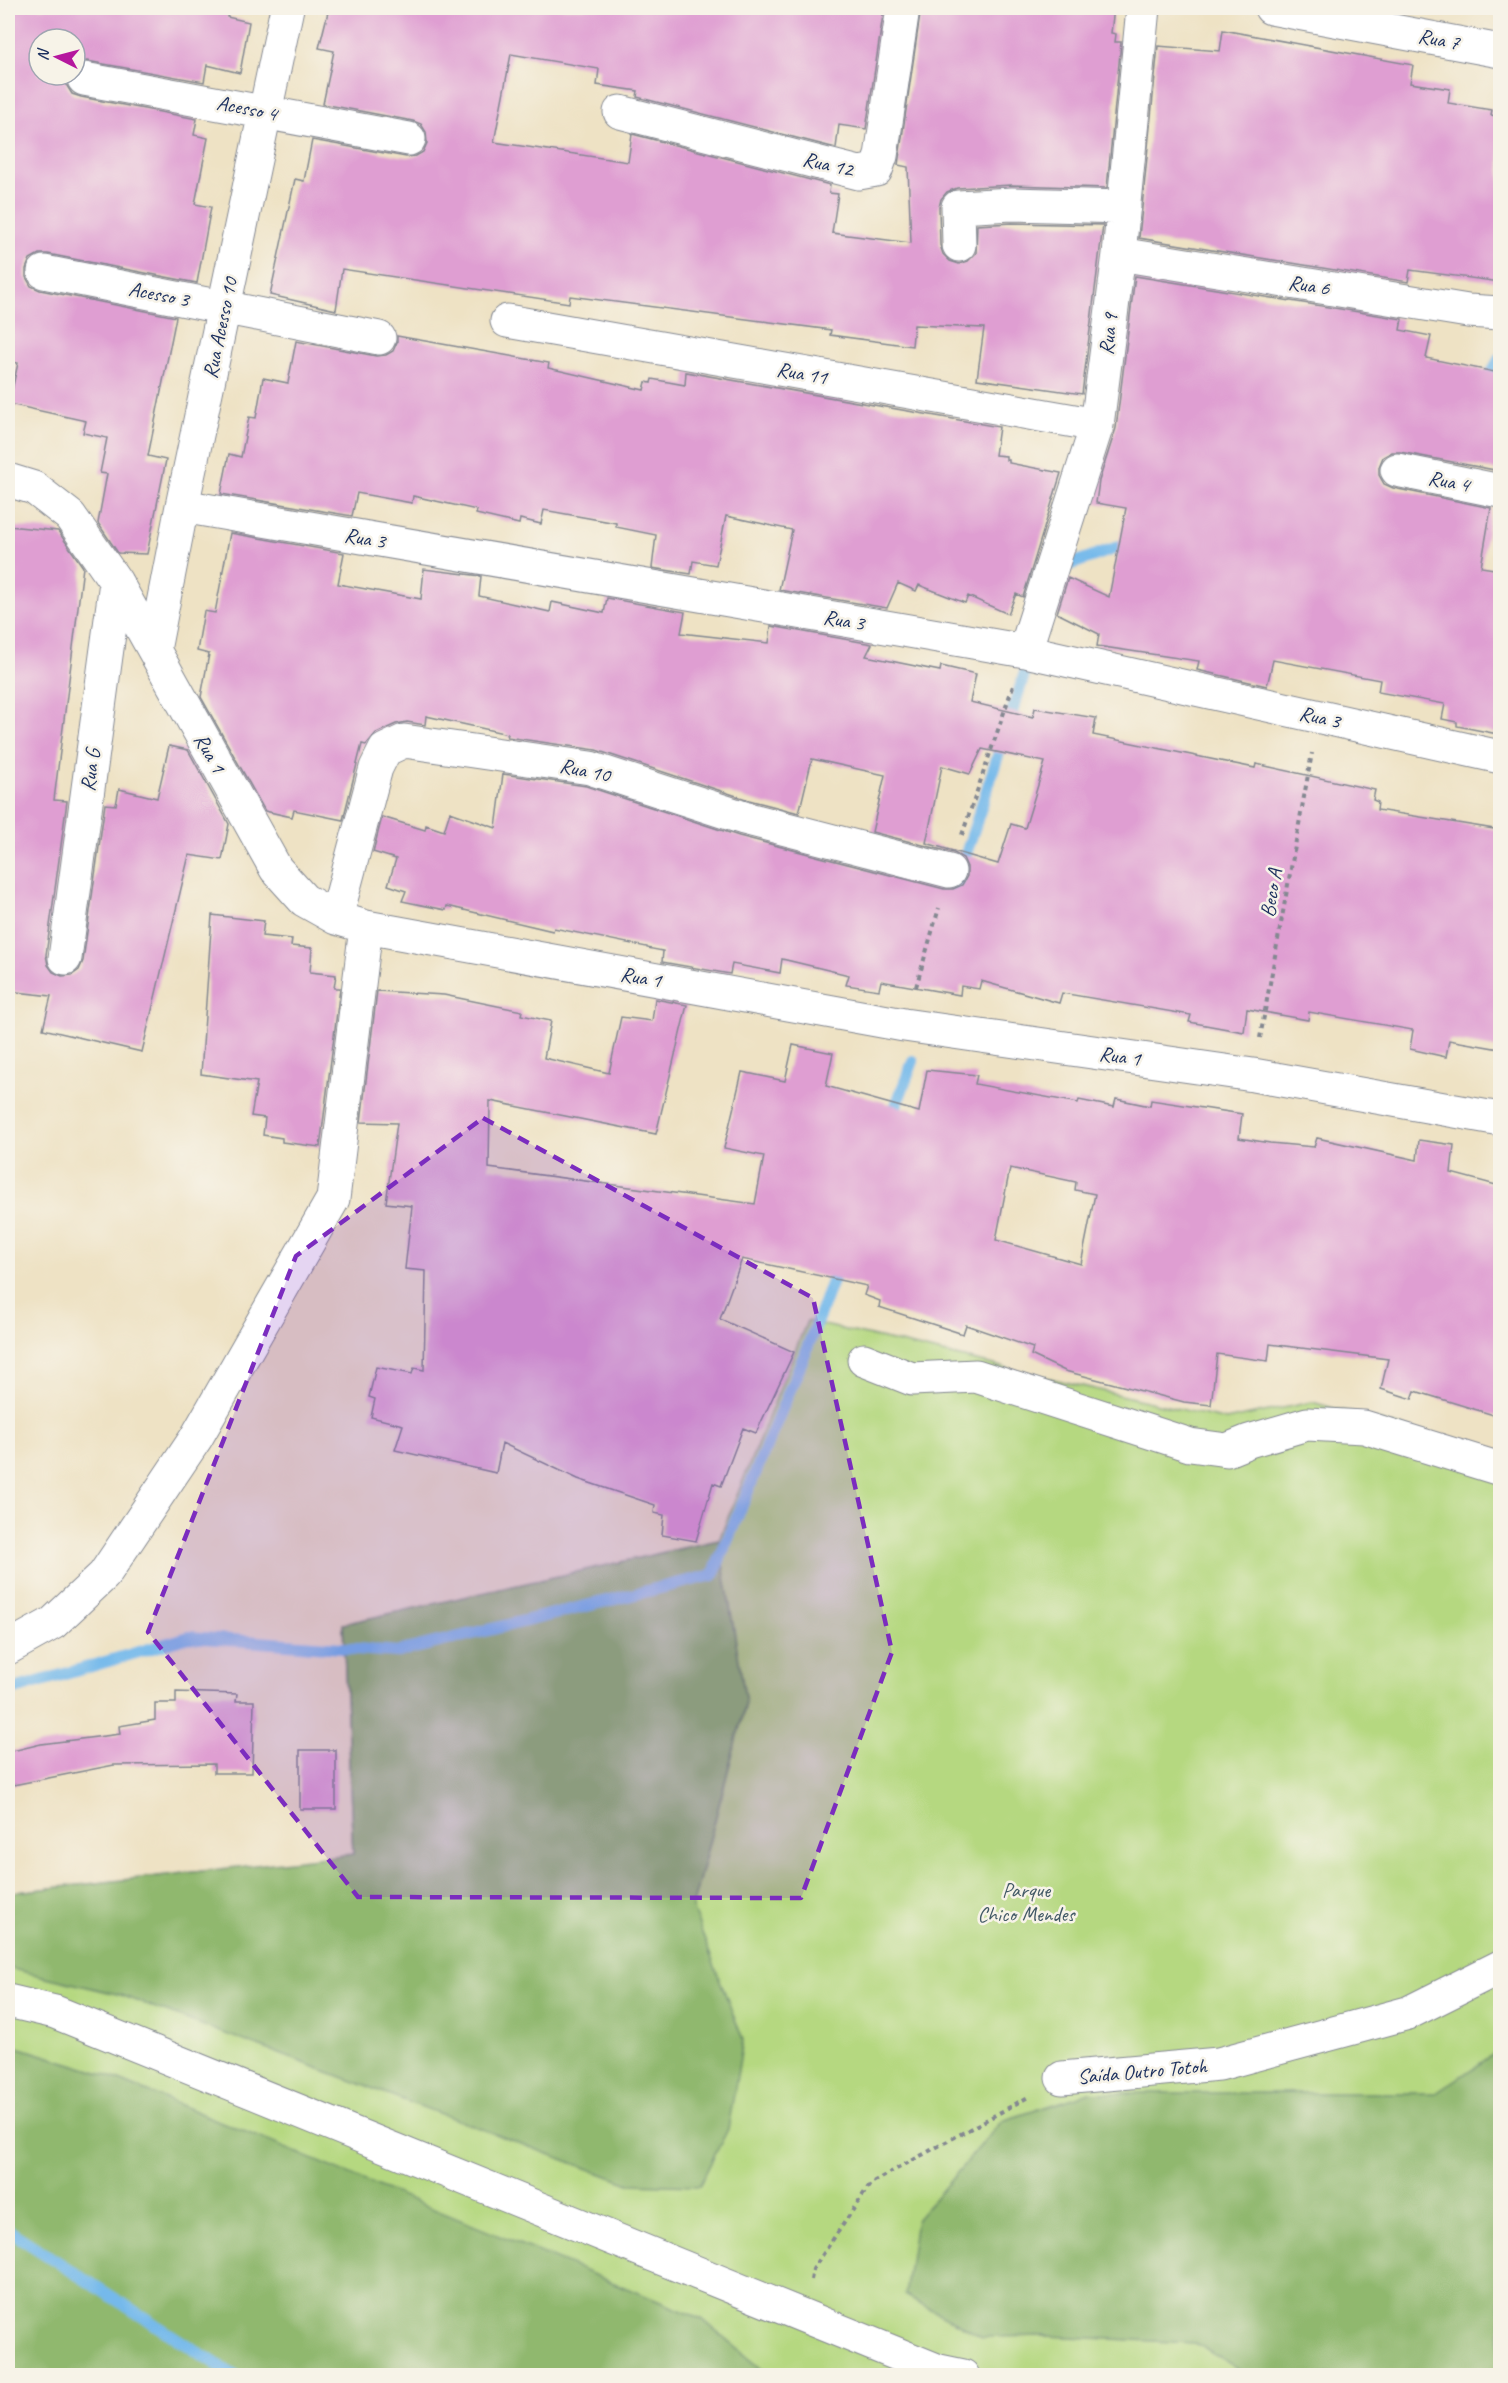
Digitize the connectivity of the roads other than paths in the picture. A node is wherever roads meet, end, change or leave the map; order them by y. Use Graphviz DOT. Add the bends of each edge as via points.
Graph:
graph roads {
  1 [pos="287,8"];
  2 [pos="903,8"];
  3 [pos="1143,8"];
  4 [pos="1270,8"];
  5 [pos="1500,51"];
  6 [pos="87,80"];
  7 [pos="265,111"];
  8 [pos="620,112"];
  9 [pos="409,139"];
  10 [pos="1124,207"];
  11 [pos="959,245"];
  12 [pos="1119,254"];
  13 [pos="44,272"];
  14 [pos="225,307"];
  15 [pos="1500,313"];
  16 [pos="507,321"];
  17 [pos="379,338"];
  18 [pos="1097,425"];
  19 [pos="1396,470"];
  20 [pos="8,480"];
  21 [pos="1500,491"];
  22 [pos="182,506"];
  23 [pos="116,582"];
  24 [pos="154,650"];
  25 [pos="1025,651"];
  26 [pos="1500,757"];
  27 [pos="949,871"];
  28 [pos="351,922"];
  29 [pos="65,958"];
  30 [pos="1500,1119"];
  31 [pos="864,1360"];
  32 [pos="1500,1469"];
  33 [pos="8,1648"];
  34 [pos="1500,1966"];
  35 [pos="8,2001"];
  36 [pos="1062,2078"];
  37 [pos="963,2376"];
  1 -- 7 [label="street, Rua Acesso 10"];
  2 -- 8 [label="street, Rua 12" via="876,170 859,173"];
  3 -- 10 [label="street, Rua 9"];
  4 -- 5 [label="street, Rua 7"];
  6 -- 7 [label="street, Acesso 4"];
  7 -- 9 [label="street, Acesso 4"];
  7 -- 14 [label="street, Rua Acesso 10"];
  10 -- 11 [label="street" via="958,207"];
  10 -- 12 [label="street, Rua 9"];
  12 -- 15 [label="street, Rua 6"];
  12 -- 18 [label="street, Rua 9"];
  13 -- 14 [label="street, Acesso 3"];
  14 -- 17 [label="street, Acesso 3"];
  14 -- 22 [label="street, Rua Acesso 10"];
  16 -- 18 [label="street, Rua 11"];
  18 -- 25 [label="street, Rua 9"];
  19 -- 21 [label="street, Rua 4"];
  20 -- 23 [label="street, Rua 1" via="34,488 70,516"];
  22 -- 24 [label="street, Rua Acesso 10"];
  22 -- 25 [label="street, Rua 3"];
  23 -- 24 [label="street, Rua 1"];
  23 -- 29 [label="street, Rua G"];
  24 -- 28 [label="street, Rua 1" via="276,869 304,900"];
  25 -- 26 [label="street, Rua 3"];
  27 -- 28 [label="street, Rua 10" via="744,818 590,768 404,741 385,750 376,768"];
  28 -- 30 [label="street, Rua 1" via="904,1025 1253,1075"];
  28 -- 33 [label="street, Rua 10" via="333,1199 196,1438 104,1575 53,1623"];
  31 -- 32 [label="street" via="912,1379 976,1376 1190,1445 1227,1450 1307,1424 1364,1427"];
  34 -- 36 [label="street, Saída Outro Totoh" via="1408,2013 1219,2064"];
  35 -- 37 [label="street" via="55,2012 939,2371"];
}
